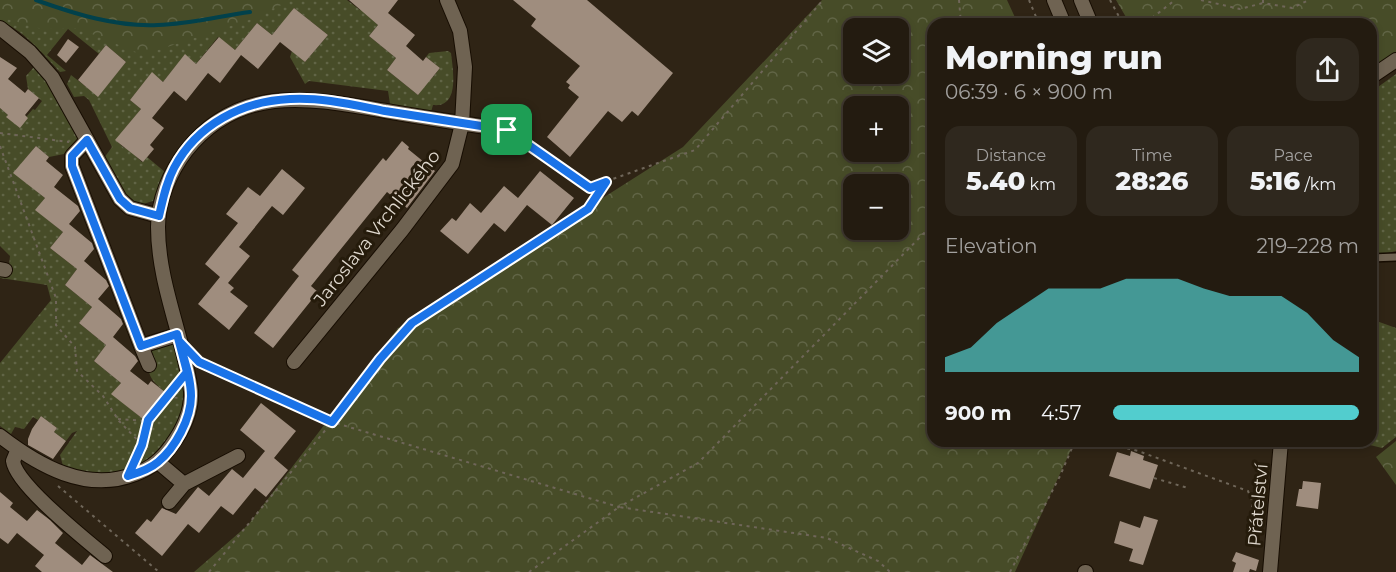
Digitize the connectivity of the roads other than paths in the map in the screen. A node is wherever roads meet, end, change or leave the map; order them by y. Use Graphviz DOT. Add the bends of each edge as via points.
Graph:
graph roads {
  1 [pos="447,0"];
  2 [pos="1054,0"];
  3 [pos="1080,0"];
  4 [pos="1062,18"];
  5 [pos="1088,18"];
  6 [pos="0,28"];
  7 [pos="1396,60"];
  8 [pos="1377,73"];
  9 [pos="462,124"];
  10 [pos="507,130"];
  11 [pos="86,139"];
  12 [pos="159,216"];
  13 [pos="1396,257"];
  14 [pos="1377,258"];
  15 [pos="177,334"];
  16 [pos="141,346"];
  17 [pos="294,362"];
  18 [pos="149,364"];
  19 [pos="0,436"];
  20 [pos="1280,447"];
  21 [pos="18,449"];
  22 [pos="238,456"];
  23 [pos="159,462"];
  24 [pos="184,484"];
  25 [pos="169,502"];
  26 [pos="105,556"];
  27 [pos="1270,572"];
  1 -- 9 [label="street, Jaroslava Vrchlického" via="464,51"];
  2 -- 4 [label="street"];
  3 -- 5 [label="street"];
  6 -- 11 [label="street" via="46,69"];
  7 -- 8 [label="street"];
  9 -- 10 [label="street"];
  9 -- 12 [label="street" via="324,101 290,99 255,104 213,123 189,147 169,179"];
  9 -- 17 [label="street, Jaroslava Vrchlického" via="447,173"];
  11 -- 12 [label="street" via="120,199 130,208"];
  11 -- 16 [label="street" via="72,156 72,166"];
  12 -- 15 [label="street" via="160,257"];
  13 -- 14 [label="lane"];
  15 -- 16 [label="street"];
  15 -- 23 [label="street" via="191,398 177,438"];
  16 -- 18 [label="street"];
  19 -- 21 [label="street"];
  20 -- 27 [label="street, Přátelství"];
  21 -- 23 [label="street" via="58,471 91,480 128,476"];
  21 -- 26 [label="street" via="13,461 17,472 57,516"];
  22 -- 24 [label="street"];
  23 -- 24 [label="street"];
  24 -- 25 [label="street"];
}
